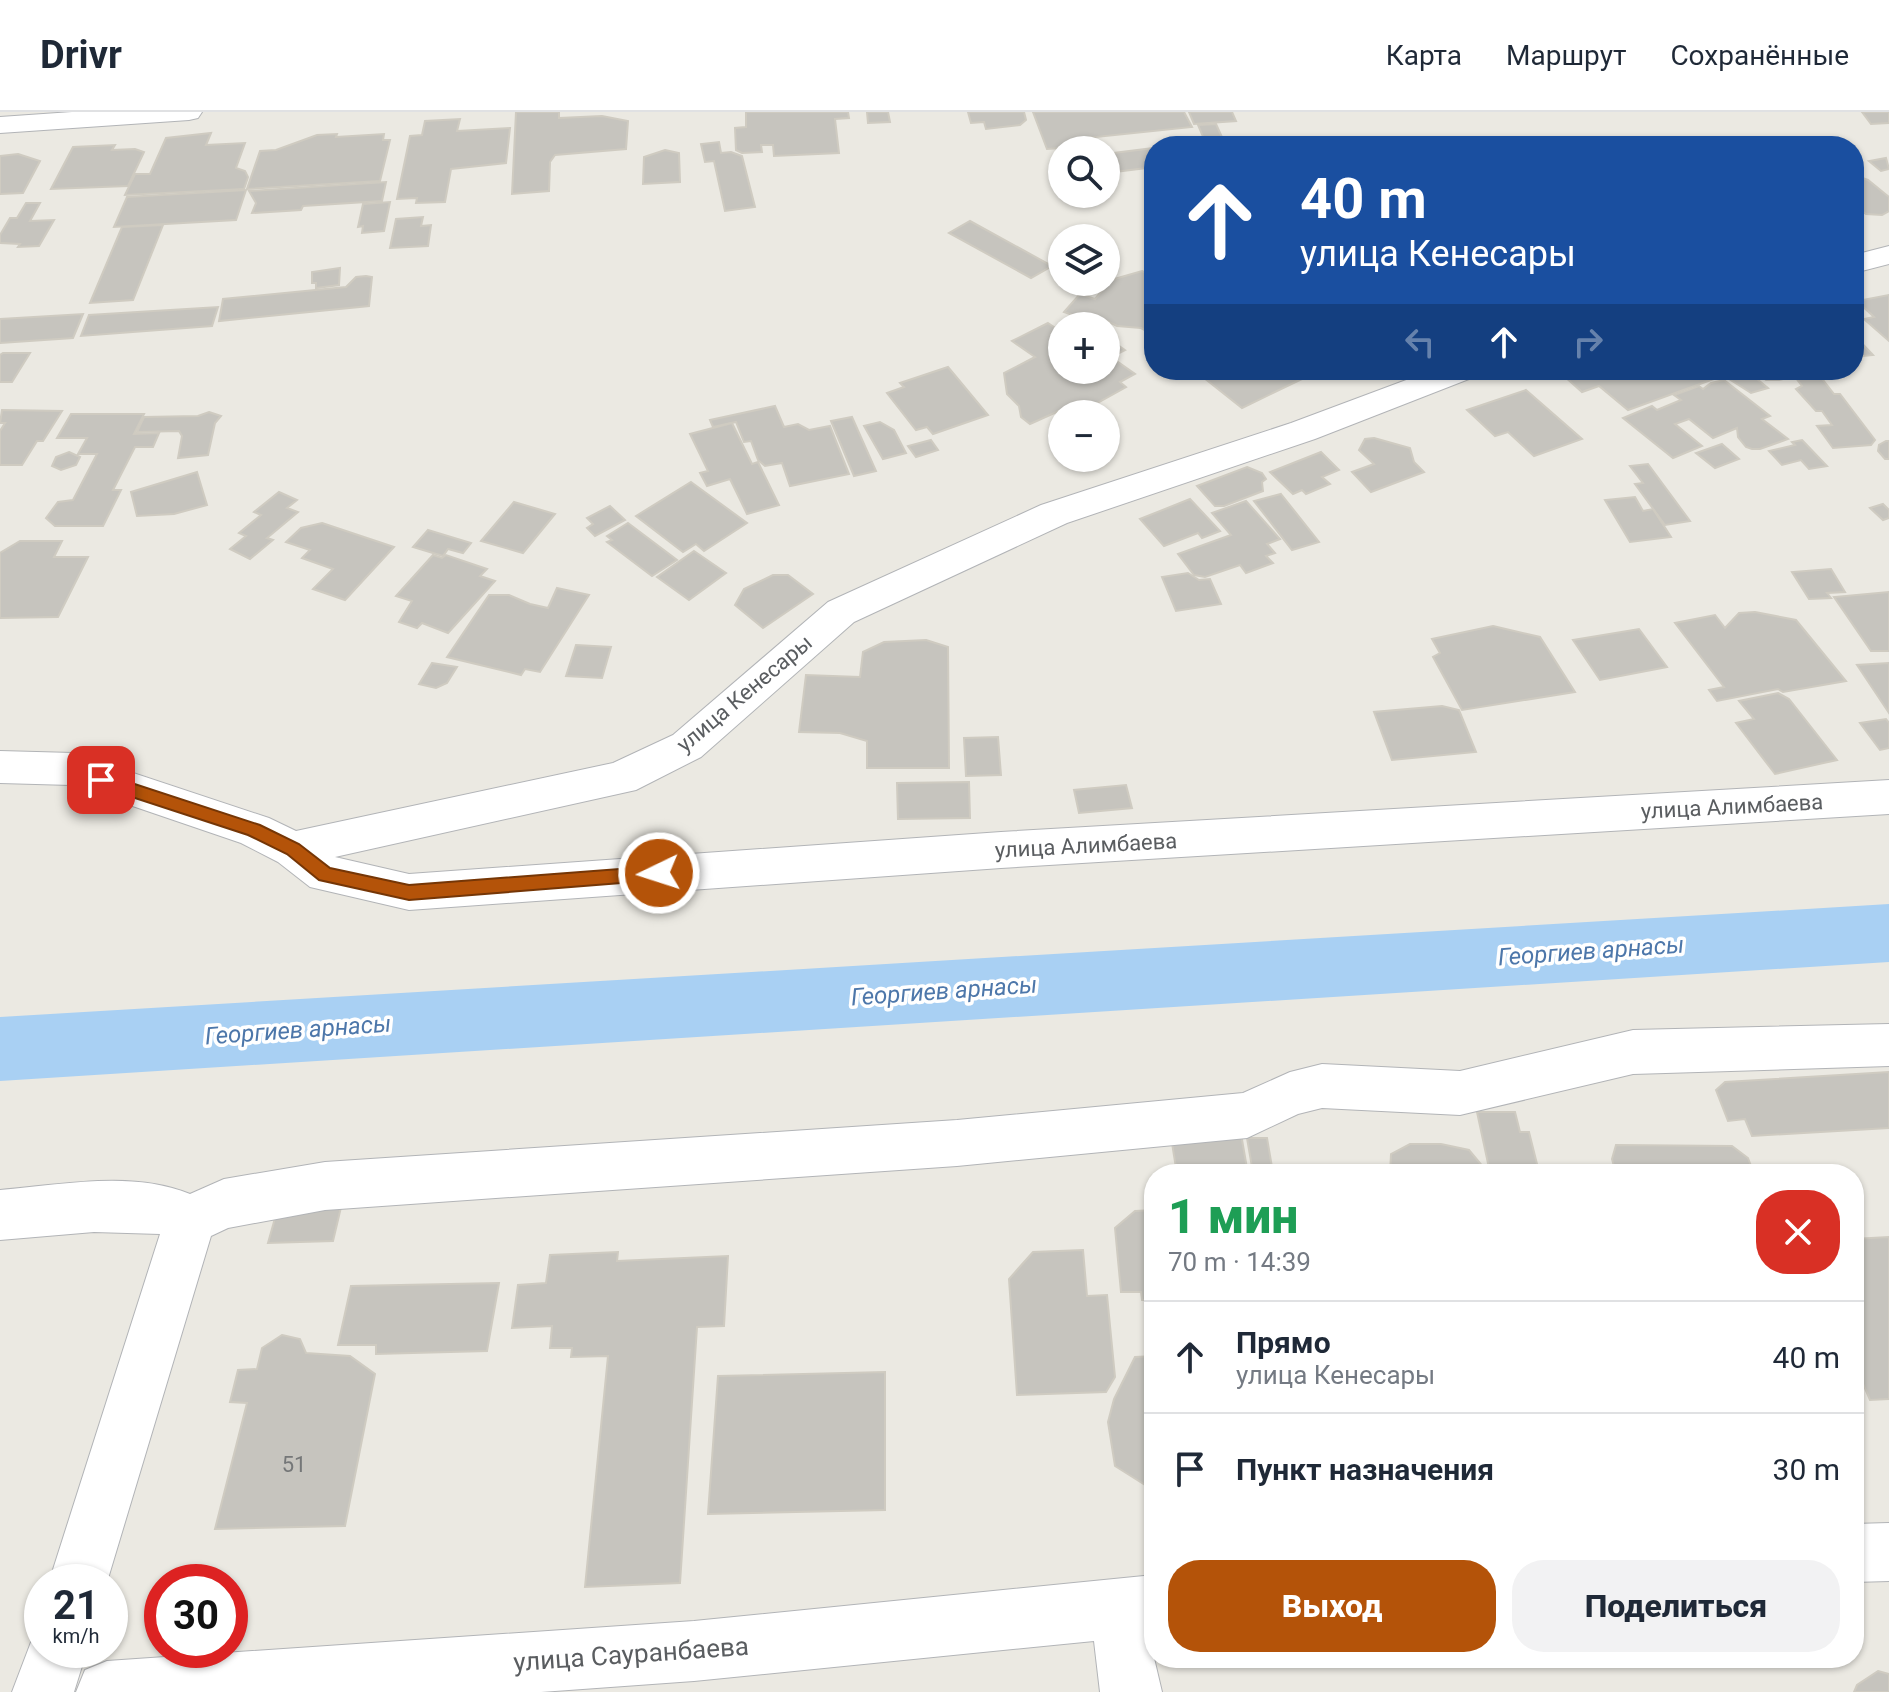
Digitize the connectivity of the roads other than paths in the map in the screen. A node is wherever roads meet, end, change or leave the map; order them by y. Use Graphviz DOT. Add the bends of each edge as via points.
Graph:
graph roads {
  1 [pos="189,112"];
  2 [pos="0,125"];
  3 [pos="1889,255"];
  4 [pos="1864,261"];
  5 [pos="1437,380"];
  6 [pos="0,767"];
  7 [pos="1889,797"];
  8 [pos="293,849"];
  9 [pos="1889,1045"];
  10 [pos="0,1215"];
  11 [pos="184,1222"];
  12 [pos="1889,1552"];
  13 [pos="1864,1553"];
  14 [pos="84,1564"];
  15 [pos="1136,1607"];
  16 [pos="51,1668"];
  17 [pos="43,1692"];
  18 [pos="107,1692"];
  19 [pos="1131,1692"];
  1 -- 2 [label="street"];
  3 -- 4 [label="street"];
  5 -- 8 [label="street, улица Кенесары" via="1054,514 841,612 687,746 621,778"];
  6 -- 8 [label="street" via="73,769 254,830"];
  7 -- 8 [label="street, улица Алимбаева" via="1016,849 409,892 325,874"];
  9 -- 11 [label="street" via="1633,1052 1460,1093 1322,1086 1290,1094 1247,1115 957,1143 325,1186 224,1204"];
  10 -- 11 [label="street" via="168,1209 183,1216"];
  11 -- 14 [label="street" via="187,1230 164,1310"];
  12 -- 13 [label="street"];
  15 -- 18 [label="street, улица Сауранбаева" via="694,1651"];
  15 -- 19 [label="street"];
  16 -- 17 [label="street"];
}
